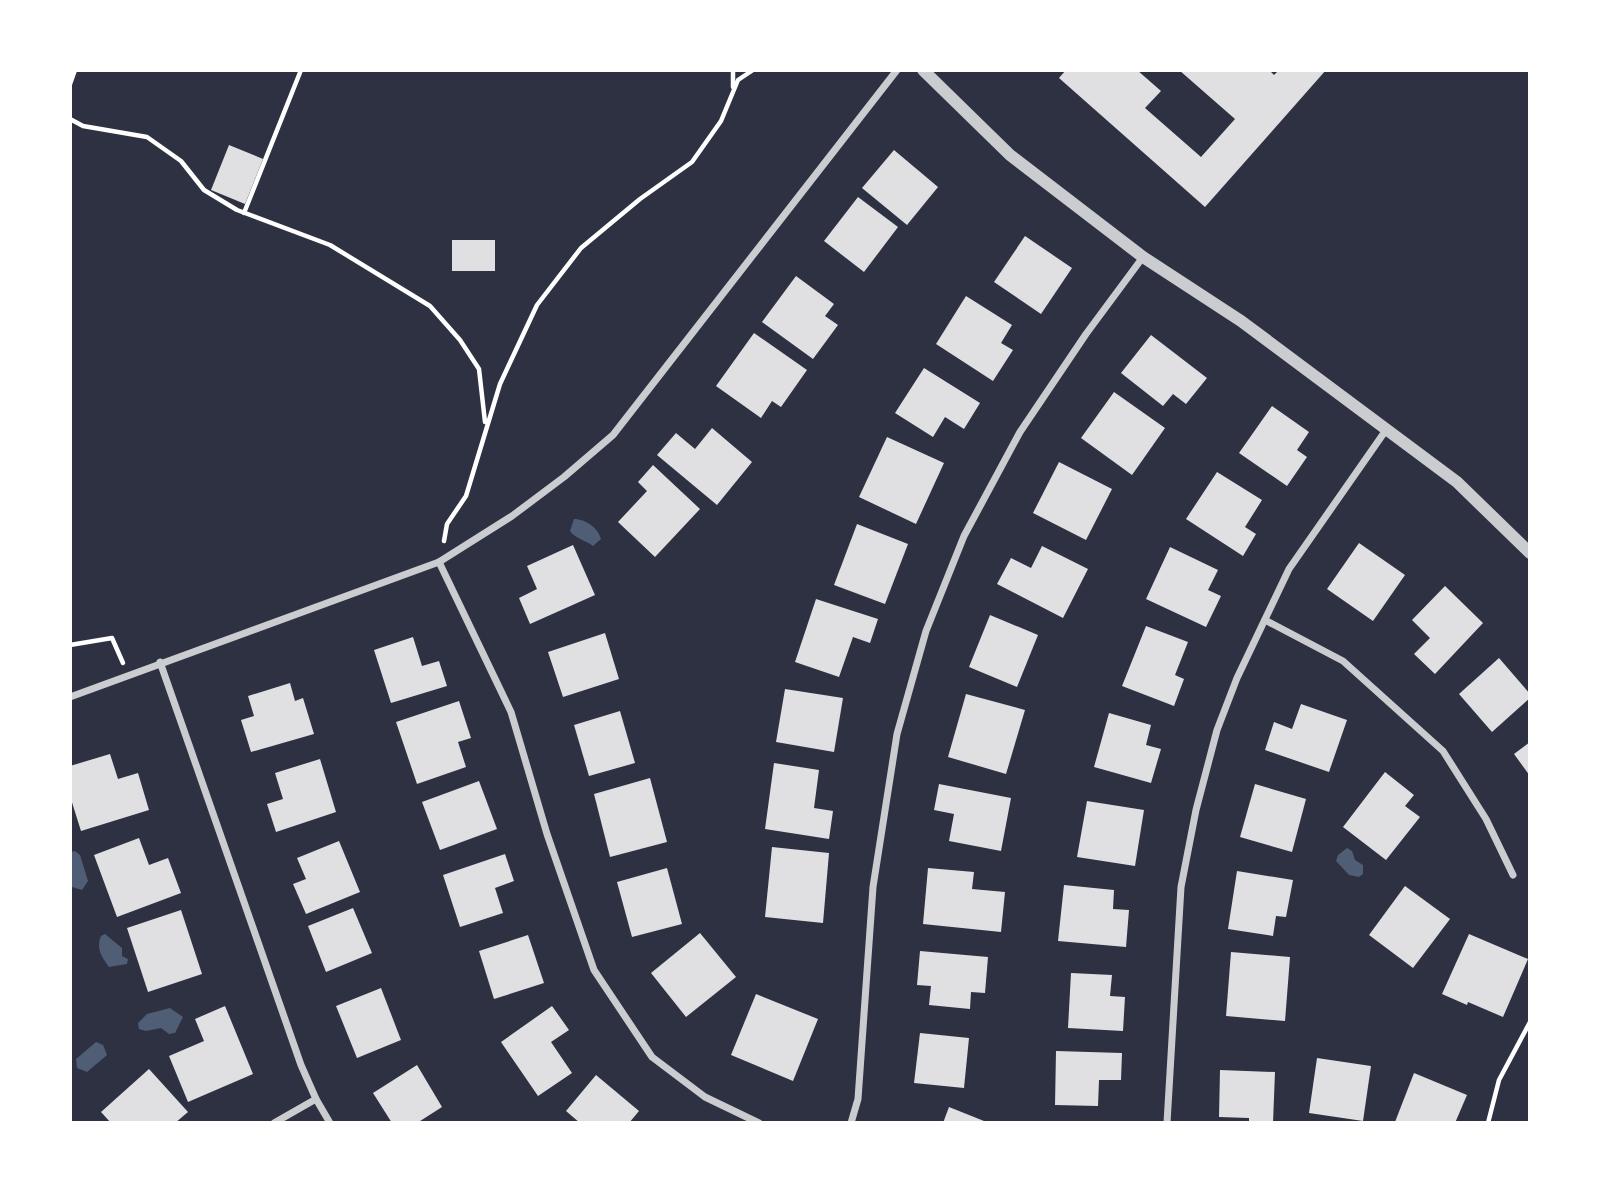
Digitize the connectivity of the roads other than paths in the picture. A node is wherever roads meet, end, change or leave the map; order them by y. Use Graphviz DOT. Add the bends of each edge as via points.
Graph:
graph roads {
  1 [pos="897,70"];
  2 [pos="923,70"];
  3 [pos="1143,257"];
  4 [pos="1386,430"];
  5 [pos="1530,553"];
  6 [pos="439,562"];
  7 [pos="1265,620"];
  8 [pos="160,662"];
  9 [pos="70,697"];
  10 [pos="1513,875"];
  11 [pos="316,1099"];
  12 [pos="274,1123"];
  13 [pos="330,1123"];
  14 [pos="759,1123"];
  15 [pos="851,1123"];
  16 [pos="1167,1123"];
  1 -- 6 [label="street" via="613,435 512,516"];
  2 -- 3 [label="street" via="1010,155"];
  3 -- 4 [label="street" via="1241,321"];
  3 -- 15 [label="street" via="1020,432 964,536 926,631 897,734 875,874 858,1099"];
  4 -- 5 [label="street" via="1457,482"];
  4 -- 7 [label="street" via="1289,569"];
  6 -- 8 [label="street"];
  6 -- 14 [label="street" via="511,712 594,970 652,1056 705,1097"];
  7 -- 10 [label="street" via="1343,661 1443,751 1486,819"];
  7 -- 16 [label="street" via="1217,730 1196,810 1181,887"];
  8 -- 9 [label="street"];
  8 -- 11 [label="street"];
  11 -- 12 [label="street"];
  11 -- 13 [label="street"];
}
